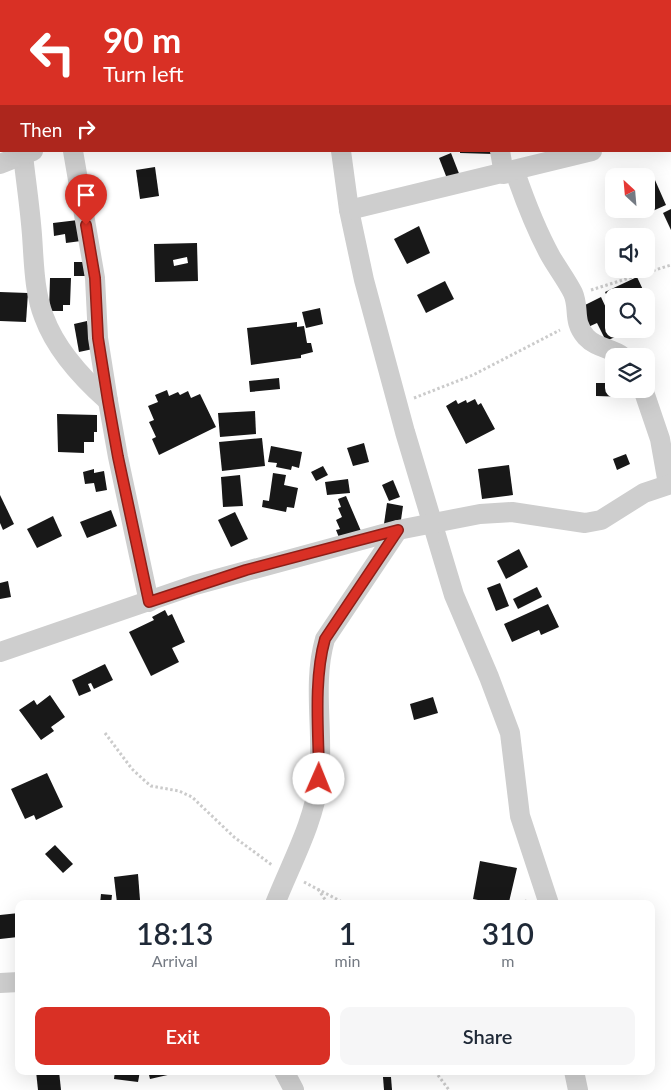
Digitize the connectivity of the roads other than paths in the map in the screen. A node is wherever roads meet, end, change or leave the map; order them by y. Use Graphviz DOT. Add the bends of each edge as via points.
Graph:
graph roads {
  1 [pos="73,152"];
  2 [pos="341,152"];
  3 [pos="500,152"];
  4 [pos="588,152"];
  5 [pos="28,153"];
  6 [pos="0,164"];
  7 [pos="510,173"];
  8 [pos="349,210"];
  9 [pos="605,348"];
  10 [pos="646,398"];
  11 [pos="108,401"];
  12 [pos="669,484"];
  13 [pos="431,523"];
  14 [pos="398,530"];
  15 [pos="149,602"];
  16 [pos="0,652"];
  17 [pos="277,900"];
  18 [pos="548,900"];
  19 [pos="15,982"];
  20 [pos="0,984"];
  21 [pos="286,1075"];
  22 [pos="575,1075"];
  23 [pos="294,1090"];
  24 [pos="578,1090"];
  1 -- 11 [label="street" via="95,278 98,338"];
  2 -- 8 [label="street"];
  3 -- 7 [label="street"];
  4 -- 7 [label="street"];
  5 -- 6 [label="street"];
  5 -- 11 [label="street" via="38,294 44,317 71,362"];
  7 -- 8 [label="street"];
  7 -- 9 [label="street" via="541,238 574,295 576,321 588,339"];
  8 -- 13 [label="street" via="364,280"];
  10 -- 12 [label="street" via="660,439"];
  11 -- 15 [label="street"];
  12 -- 13 [label="street" via="644,493 601,520 585,523 512,512"];
  13 -- 14 [label="street"];
  13 -- 18 [label="street" via="454,595 510,733 520,816"];
  14 -- 15 [label="street" via="246,570"];
  14 -- 17 [label="street" via="325,639 319,678 319,779 299,850"];
  15 -- 16 [label="street"];
  19 -- 20 [label="street"];
  21 -- 23 [label="street"];
  22 -- 24 [label="street"];
}
